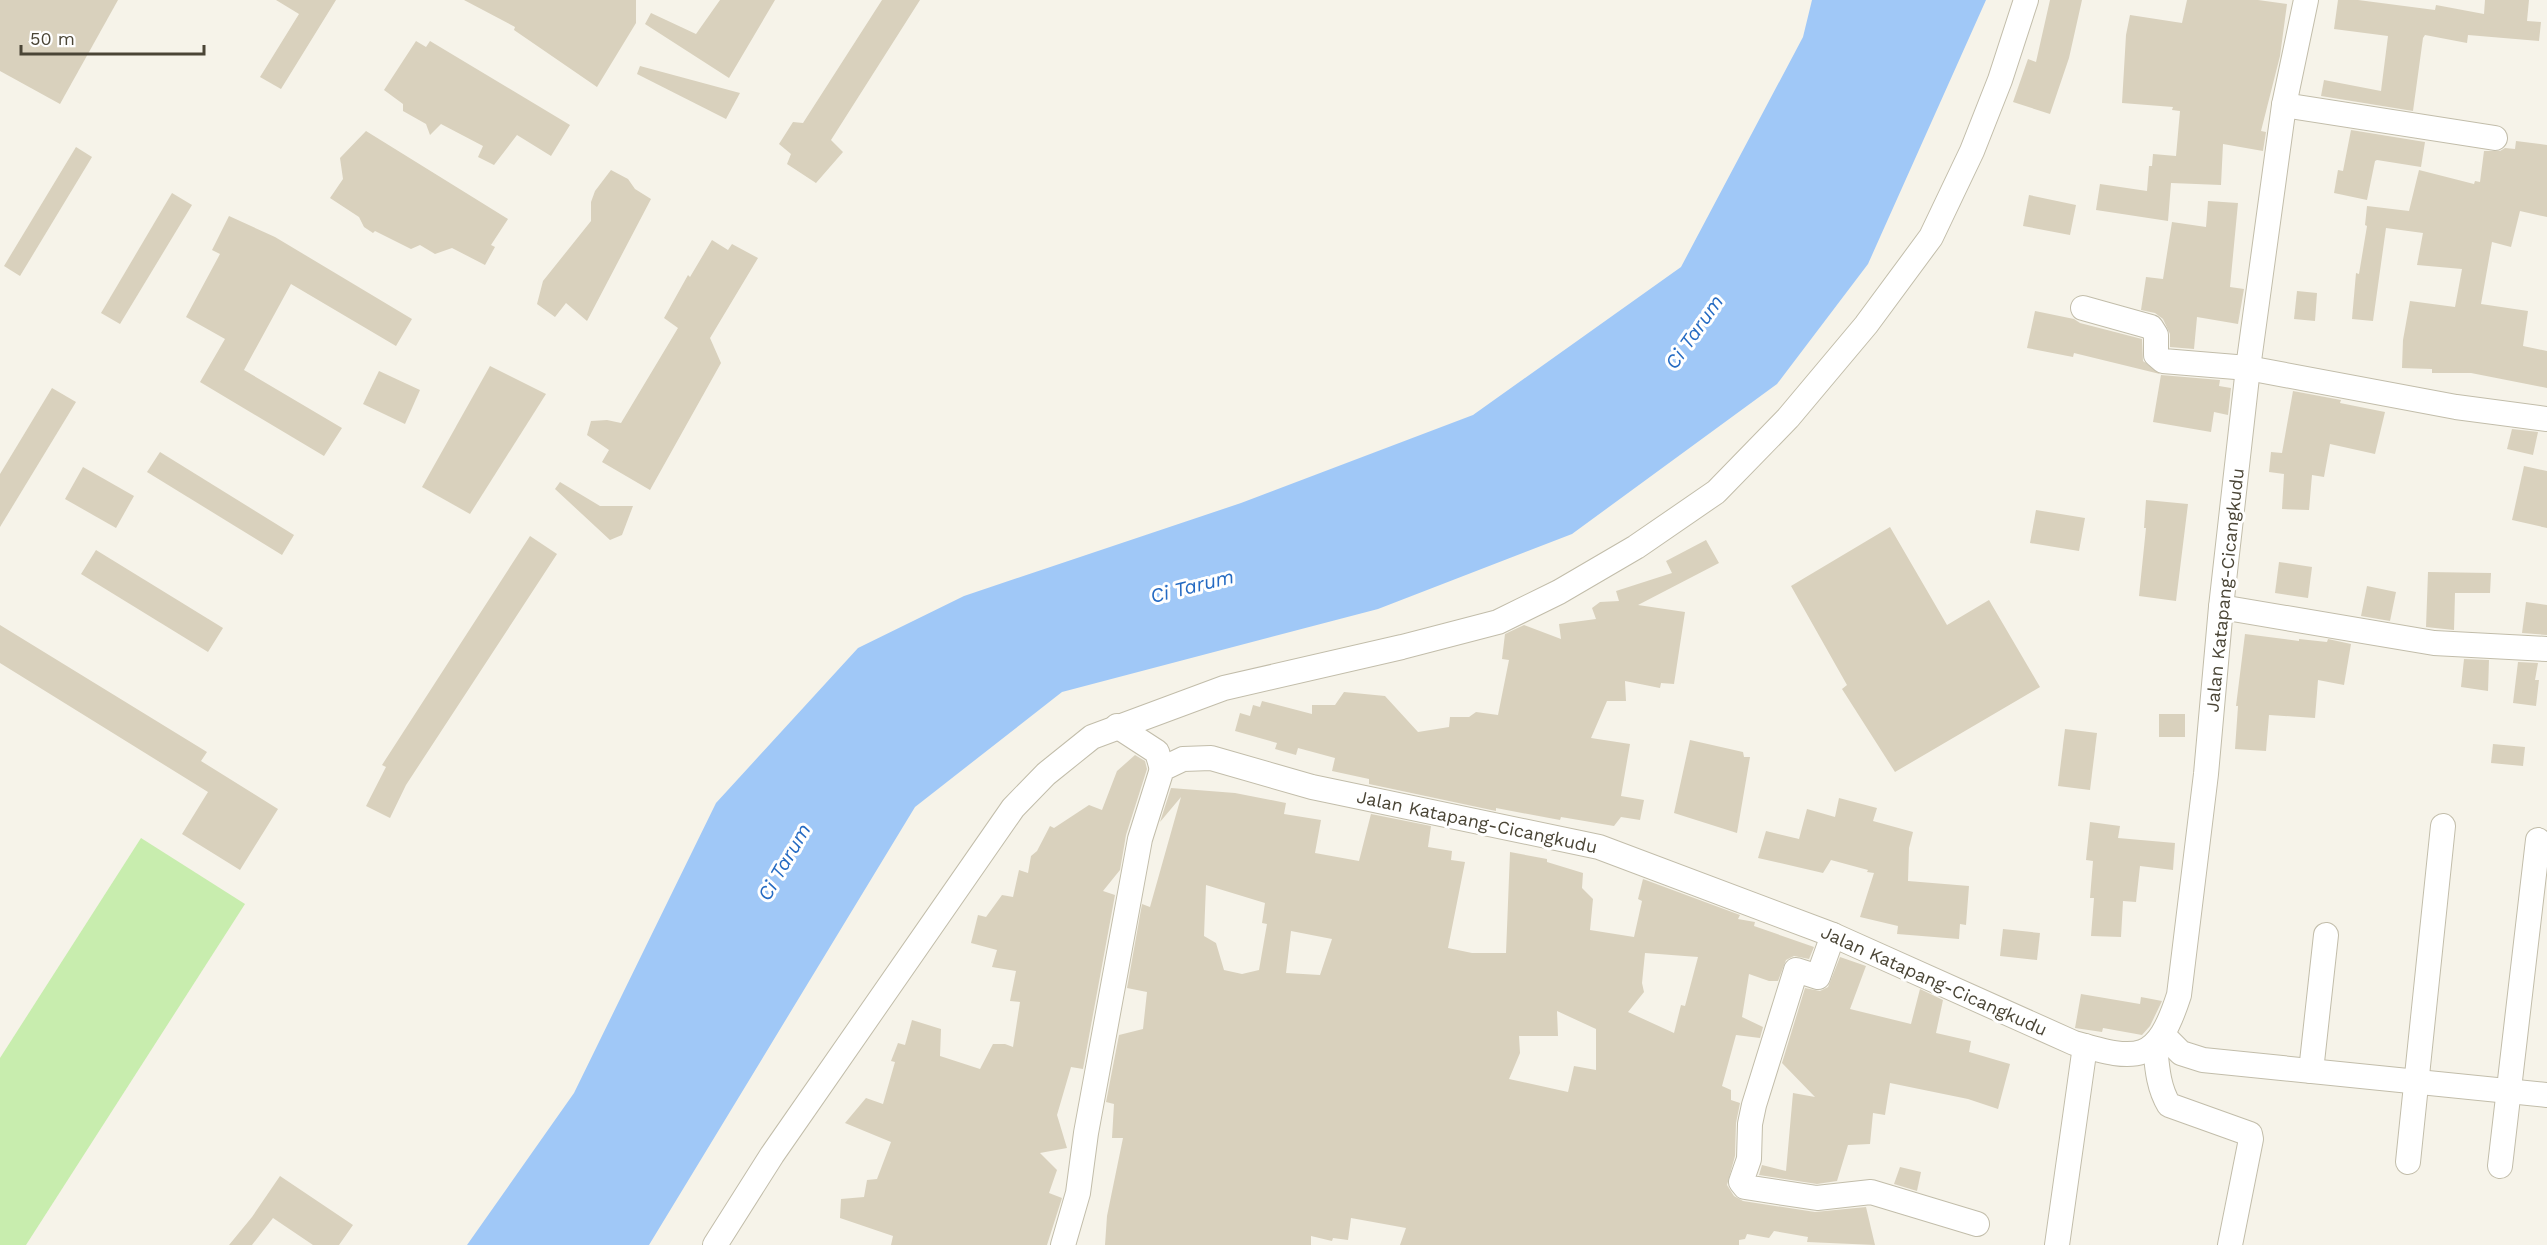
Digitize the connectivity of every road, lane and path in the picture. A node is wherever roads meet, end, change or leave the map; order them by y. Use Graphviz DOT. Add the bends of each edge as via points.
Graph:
graph roads {
  1 [pos="2026,0"];
  2 [pos="2306,0"];
  3 [pos="2283,105"];
  4 [pos="2495,138"];
  5 [pos="2083,308"];
  6 [pos="2248,368"];
  7 [pos="2547,418"];
  8 [pos="2221,607"];
  9 [pos="2547,649"];
  10 [pos="1117,726"];
  11 [pos="1162,770"];
  12 [pos="2443,826"];
  13 [pos="2538,840"];
  14 [pos="1833,934"];
  15 [pos="2326,934"];
  16 [pos="2159,1040"];
  17 [pos="2085,1046"];
  18 [pos="2310,1071"];
  19 [pos="2417,1082"];
  20 [pos="2509,1091"];
  21 [pos="2547,1095"];
  22 [pos="2408,1162"];
  23 [pos="2500,1166"];
  24 [pos="1977,1224"];
  25 [pos="715,1245"];
  26 [pos="1063,1245"];
  27 [pos="2057,1245"];
  28 [pos="2230,1245"];
  1 -- 10 [label="street" via="1976,141 1931,237 1866,325 1788,418 1716,492 1636,547 1498,622 1224,688"];
  2 -- 3 [label="street, Jalan Katapang-Cicangkudu"];
  3 -- 4 [label="street"];
  3 -- 6 [label="street, Jalan Katapang-Cicangkudu"];
  5 -- 6 [label="street" via="2151,327 2156,335 2156,355 2163,361"];
  6 -- 7 [label="street" via="2456,407"];
  6 -- 8 [label="street, Jalan Katapang-Cicangkudu"];
  8 -- 9 [label="street" via="2434,643"];
  8 -- 16 [label="street, Jalan Katapang-Cicangkudu" via="2180,995"];
  10 -- 11 [label="street" via="1157,752"];
  10 -- 25 [label="street" via="1072,752 1013,808 772,1155"];
  11 -- 14 [label="street, Jalan Katapang-Cicangkudu" via="1183,759 1211,758 1312,787 1599,847"];
  11 -- 26 [label="street" via="1140,839 1078,1193"];
  12 -- 19 [label="street"];
  13 -- 20 [label="street"];
  14 -- 17 [label="street, Jalan Katapang-Cicangkudu"];
  14 -- 24 [label="street" via="1818,977 1796,970 1754,1105 1749,1159 1742,1182 1745,1187 1817,1198 1871,1192"];
  15 -- 18 [label="street"];
  16 -- 17 [label="street, Jalan Katapang-Cicangkudu" via="2132,1055"];
  16 -- 18 [label="street" via="2203,1060"];
  16 -- 28 [label="street" via="2159,1079 2169,1105 2250,1134"];
  17 -- 27 [label="street"];
  18 -- 19 [label="street"];
  19 -- 20 [label="street"];
  19 -- 22 [label="street"];
  20 -- 21 [label="street"];
  20 -- 23 [label="street"];
}
